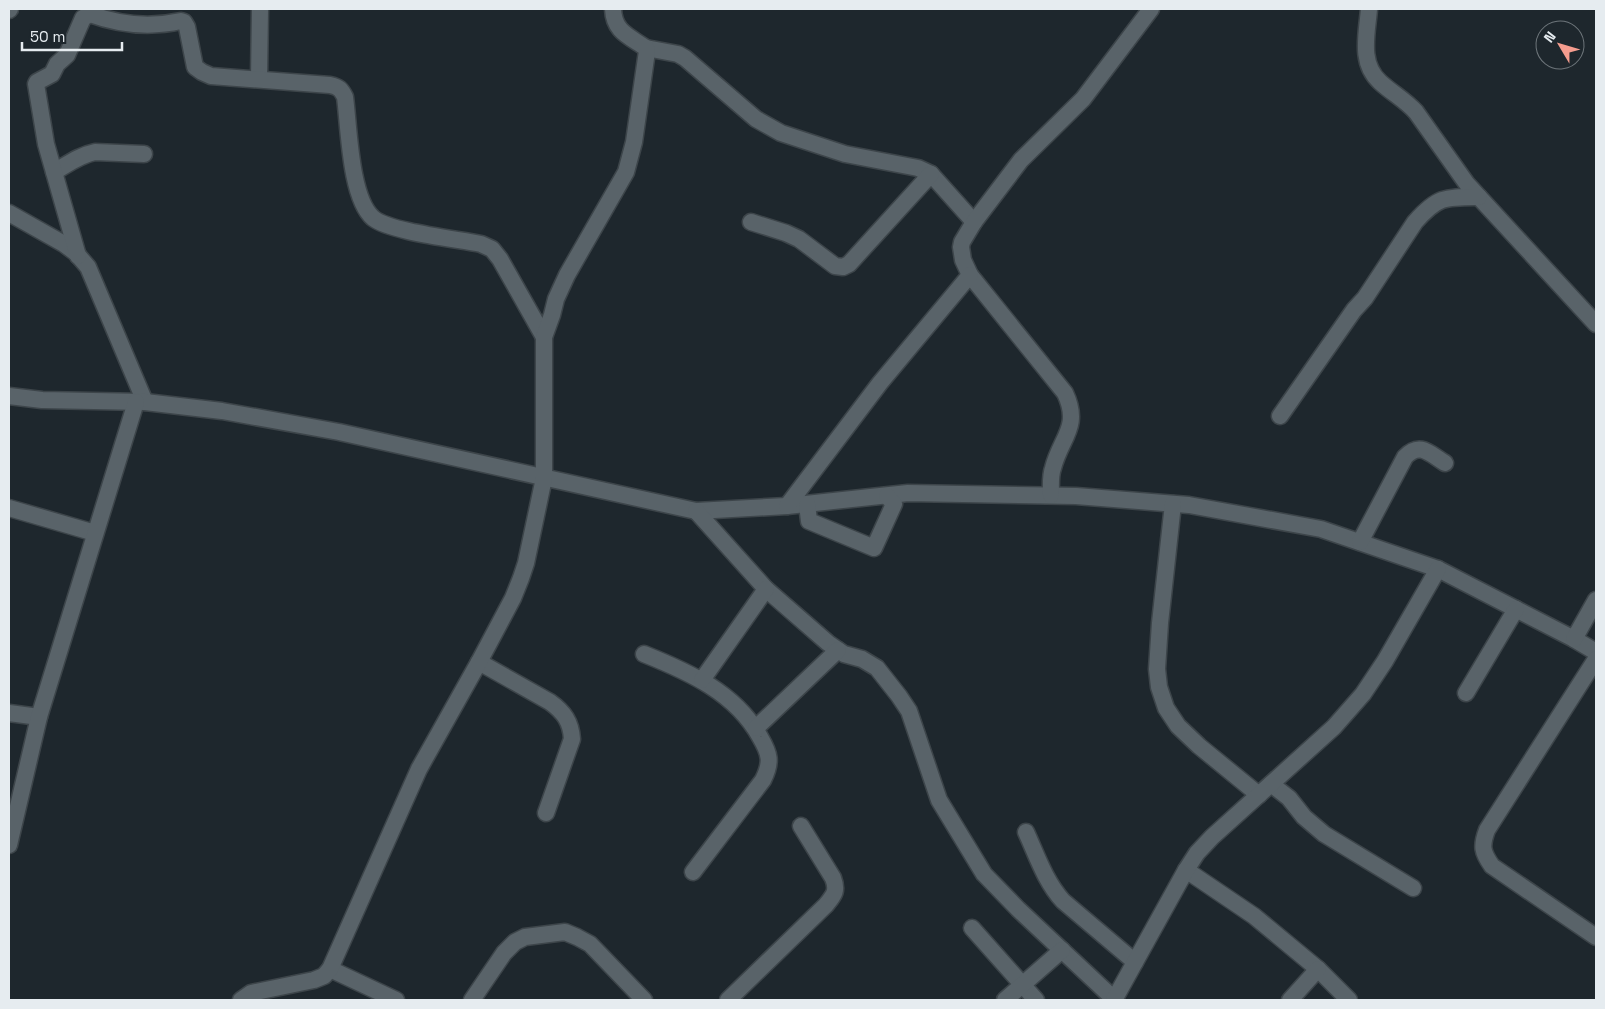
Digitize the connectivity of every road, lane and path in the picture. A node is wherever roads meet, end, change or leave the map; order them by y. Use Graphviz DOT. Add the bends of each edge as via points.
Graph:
graph roads {
  1 [pos="260,9"];
  2 [pos="613,9"];
  3 [pos="1151,9"];
  4 [pos="1369,9"];
  5 [pos="646,48"];
  6 [pos="259,80"];
  7 [pos="144,154"];
  8 [pos="54,172"];
  9 [pos="931,174"];
  10 [pos="1479,197"];
  11 [pos="9,213"];
  12 [pos="751,222"];
  13 [pos="974,222"];
  14 [pos="78,256"];
  15 [pos="970,275"];
  16 [pos="1596,324"];
  17 [pos="544,337"];
  18 [pos="9,396"];
  19 [pos="140,402"];
  20 [pos="1280,416"];
  21 [pos="1445,463"];
  22 [pos="544,478"];
  23 [pos="1051,495"];
  24 [pos="887,496"];
  25 [pos="808,504"];
  26 [pos="1172,504"];
  27 [pos="787,506"];
  28 [pos="9,508"];
  29 [pos="696,511"];
  30 [pos="95,533"];
  31 [pos="1360,542"];
  32 [pos="1438,569"];
  33 [pos="766,589"];
  34 [pos="1596,600"];
  35 [pos="1516,609"];
  36 [pos="1574,638"];
  37 [pos="838,650"];
  38 [pos="1596,652"];
  39 [pos="644,654"];
  40 [pos="1596,659"];
  41 [pos="479,662"];
  42 [pos="702,680"];
  43 [pos="1466,693"];
  44 [pos="9,712"];
  45 [pos="39,717"];
  46 [pos="756,728"];
  47 [pos="1271,784"];
  48 [pos="1259,795"];
  49 [pos="13,806"];
  50 [pos="546,813"];
  51 [pos="801,826"];
  52 [pos="1026,832"];
  53 [pos="9,845"];
  54 [pos="1186,870"];
  55 [pos="692,872"];
  56 [pos="1413,888"];
  57 [pos="972,928"];
  58 [pos="1596,937"];
  59 [pos="1062,950"];
  60 [pos="1134,962"];
  61 [pos="330,969"];
  62 [pos="1318,969"];
  63 [pos="1023,986"];
  64 [pos="241,1000"];
  65 [pos="396,1000"];
  66 [pos="472,1000"];
  67 [pos="644,1000"];
  68 [pos="730,1000"];
  69 [pos="1005,1000"];
  70 [pos="1036,1000"];
  71 [pos="1114,1000"];
  72 [pos="1290,1000"];
  73 [pos="1349,1000"];
  1 -- 6 [label="street"];
  2 -- 5 [label="street" via="614,21 621,32"];
  3 -- 13 [label="street" via="1083,99 1021,160"];
  4 -- 10 [label="street" via="1366,60 1372,73 1416,112"];
  5 -- 9 [label="street" via="685,58 756,119 781,133 845,154 918,168"];
  5 -- 17 [label="street" via="648,55 626,172 567,275"];
  6 -- 8 [label="street" via="211,76 195,68 184,22 154,26 118,23 86,15 67,55 52,74 36,84"];
  6 -- 17 [label="street" via="330,85 342,90 356,186 373,218 390,227 481,244 492,249"];
  7 -- 8 [label="street" via="96,152 81,156"];
  8 -- 14 [label="street"];
  9 -- 12 [label="street" via="843,267 835,266 799,239"];
  9 -- 13 [label="street"];
  10 -- 16 [label="street"];
  10 -- 20 [label="street" via="1437,200 1415,222"];
  11 -- 14 [label="street" via="64,244"];
  13 -- 15 [label="street" via="961,247"];
  14 -- 19 [label="street" via="88,267"];
  15 -- 23 [label="street" via="1066,393 1072,423 1053,467"];
  15 -- 27 [label="street" via="880,383"];
  17 -- 22 [label="street"];
  18 -- 19 [label="street"];
  19 -- 22 [label="street" via="222,411 317,428"];
  19 -- 30 [label="street"];
  21 -- 31 [label="street" via="1423,449 1410,452"];
  22 -- 29 [label="street"];
  22 -- 41 [label="street" via="521,578"];
  23 -- 24 [label="street" via="908,493"];
  23 -- 26 [label="street"];
  24 -- 25 [label="street"];
  24 -- 25 [label="street" via="894,504 874,548 809,521"];
  25 -- 27 [label="street"];
  26 -- 31 [label="street" via="1321,530"];
  26 -- 48 [label="street" via="1159,632 1159,688 1166,708 1178,726"];
  27 -- 29 [label="street"];
  28 -- 30 [label="street"];
  29 -- 33 [label="street"];
  30 -- 45 [label="street"];
  31 -- 32 [label="street"];
  32 -- 35 [label="street"];
  32 -- 47 [label="street" via="1363,694 1334,727"];
  33 -- 37 [label="street"];
  33 -- 42 [label="street"];
  34 -- 36 [label="street"];
  35 -- 36 [label="street"];
  35 -- 43 [label="street"];
  36 -- 38 [label="street"];
  37 -- 46 [label="street"];
  37 -- 59 [label="street" via="877,668 890,682 908,711 939,800 973,858 1000,892"];
  39 -- 42 [label="street"];
  40 -- 58 [label="street" via="1483,841 1484,856 1492,866"];
  41 -- 50 [label="street" via="550,702 567,718 572,739"];
  41 -- 61 [label="street" via="419,769"];
  42 -- 46 [label="street" via="734,703"];
  44 -- 45 [label="street"];
  45 -- 49 [label="street"];
  46 -- 55 [label="street" via="766,747 769,768"];
  47 -- 48 [label="street"];
  47 -- 56 [label="street" via="1324,834"];
  48 -- 54 [label="street" via="1212,837"];
  49 -- 53 [label="street"];
  51 -- 68 [label="street" via="833,878 836,886 834,895"];
  52 -- 60 [label="street" via="1054,891"];
  54 -- 60 [label="street"];
  54 -- 62 [label="street" via="1254,916"];
  57 -- 63 [label="street"];
  59 -- 63 [label="street"];
  59 -- 71 [label="street"];
  60 -- 71 [label="street"];
  61 -- 64 [label="street" via="314,980 251,993"];
  61 -- 65 [label="street"];
  62 -- 72 [label="street"];
  62 -- 73 [label="street"];
  63 -- 69 [label="street"];
  63 -- 70 [label="street"];
  66 -- 67 [label="street" via="514,942 525,936 565,932 590,944"];
}
